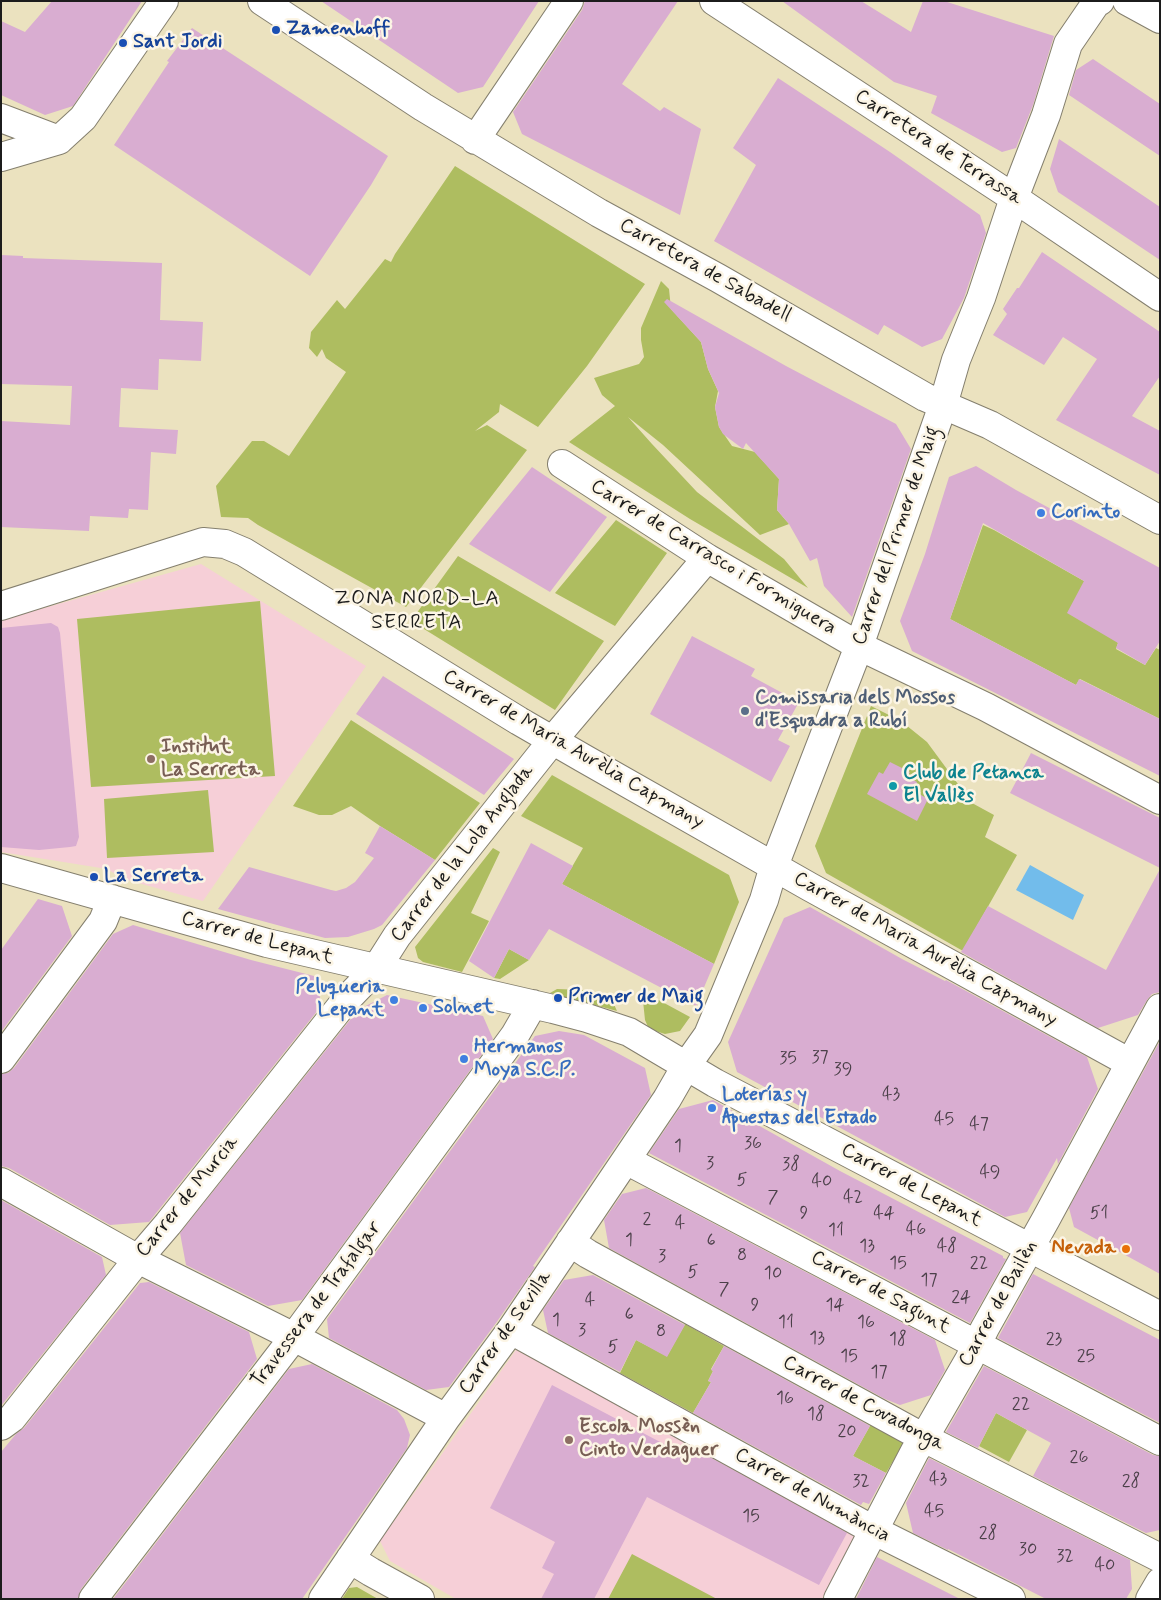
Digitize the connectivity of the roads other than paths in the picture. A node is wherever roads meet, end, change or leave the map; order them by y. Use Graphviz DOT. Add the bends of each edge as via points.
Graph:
graph roads {
  1 [pos="164,1"];
  2 [pos="262,1"];
  3 [pos="569,1"];
  4 [pos="714,1"];
  5 [pos="1127,1"];
  6 [pos="1098,2"];
  7 [pos="1160,19"];
  8 [pos="4,137"];
  9 [pos="59,140"];
  10 [pos="475,140"];
  11 [pos="1014,198"];
  12 [pos="1160,297"];
  13 [pos="943,405"];
  14 [pos="562,464"];
  15 [pos="1160,520"];
  16 [pos="707,558"];
  17 [pos="1,606"];
  18 [pos="859,646"];
  19 [pos="552,741"];
  20 [pos="1160,800"];
  21 [pos="774,866"];
  22 [pos="1,868"];
  23 [pos="112,899"];
  24 [pos="376,969"];
  25 [pos="533,1004"];
  26 [pos="1160,1008"];
  27 [pos="1,1059"];
  28 [pos="1130,1063"];
  29 [pos="686,1066"];
  30 [pos="626,1160"];
  31 [pos="1,1182"];
  32 [pos="570,1242"];
  33 [pos="1029,1248"];
  34 [pos="138,1258"];
  35 [pos="1160,1316"];
  36 [pos="511,1330"];
  37 [pos="294,1337"];
  38 [pos="976,1344"];
  39 [pos="446,1418"];
  40 [pos="1,1426"];
  41 [pos="924,1438"];
  42 [pos="1160,1441"];
  43 [pos="875,1531"];
  44 [pos="1160,1558"];
  45 [pos="350,1559"];
  46 [pos="1160,1582"];
  47 [pos="93,1599"];
  48 [pos="323,1599"];
  49 [pos="420,1599"];
  50 [pos="838,1599"];
  51 [pos="1010,1599"];
  52 [pos="1150,1599"];
  1 -- 9 [label="street" via="83,118"];
  2 -- 10 [label="street, Carretera de Sabadell"];
  3 -- 10 [label="street"];
  4 -- 11 [label="street, Carretera de Terrassa"];
  5 -- 7 [label="street"];
  6 -- 11 [label="street, Carrer del Primer de Maig" via="1068,44"];
  8 -- 9 [label="street"];
  8 -- 9 [label="street"];
  10 -- 13 [label="street, Carretera de Sabadell"];
  11 -- 12 [label="street, Carretera de Terrassa"];
  11 -- 13 [label="street, Carrer del Primer de Maig"];
  13 -- 15 [label="street, Carretera de Sabadell" via="990,426"];
  13 -- 18 [label="street, Carrer del Primer de Maig"];
  14 -- 16 [label="street, Carrer de Carrasco i Formiguera"];
  16 -- 18 [label="street, Carrer de Carrasco i Formiguera"];
  16 -- 19 [label="street, Carrer de la Lola Anglada"];
  17 -- 19 [label="street, Carrer de Maria Aurèlia Capmany" via="203,542 225,544 244,552"];
  18 -- 20 [label="street, Carrer de Carrasco i Formiguera" via="986,707"];
  18 -- 21 [label="street, Carrer del Primer de Maig"];
  19 -- 21 [label="street, Carrer de Maria Aurèlia Capmany"];
  19 -- 24 [label="street, Carrer de la Lola Anglada" via="397,936"];
  21 -- 28 [label="street, Carrer de Maria Aurèlia Capmany"];
  21 -- 29 [label="street, Carrer del Primer de Maig" via="764,900 708,1035"];
  22 -- 23 [label="street, Carrer de Lepant"];
  23 -- 24 [label="street, Carrer de Lepant" via="267,943"];
  23 -- 27 [label="street" via="103,921"];
  24 -- 25 [label="street, Carrer de Lepant"];
  24 -- 34 [label="street, Carrer de Murcia" via="346,1000"];
  25 -- 29 [label="street, Carrer de Lepant" via="629,1032"];
  25 -- 37 [label="street, Travessera de Trafalgar" via="516,1035"];
  26 -- 28 [label="street, Carrer de Bailèn"];
  28 -- 33 [label="street, Carrer de Bailèn"];
  29 -- 30 [label="street, Carrer de Sevilla"];
  29 -- 33 [label="street, Carrer de Lepant"];
  30 -- 32 [label="street, Carrer de Sevilla"];
  30 -- 38 [label="street, Carrer de Sagunt"];
  31 -- 34 [label="street"];
  32 -- 36 [label="street, Carrer de Sevilla"];
  32 -- 41 [label="street, Carrer de Covadonga"];
  33 -- 35 [label="street, Carrer de Lepant"];
  33 -- 38 [label="street, Carrer de Bailèn"];
  34 -- 37 [label="street"];
  34 -- 40 [label="street, Carrer de Murcia" via="12,1418"];
  36 -- 39 [label="street, Carrer de Sevilla"];
  36 -- 43 [label="street, Carrer de Numància"];
  37 -- 39 [label="street"];
  37 -- 47 [label="street, Travessera de Trafalgar"];
  38 -- 41 [label="street, Carrer de Bailèn"];
  38 -- 42 [label="street, Carrer de Sagunt"];
  39 -- 45 [label="street, Carrer de Sevilla"];
  41 -- 43 [label="street, Carrer de Bailèn"];
  41 -- 44 [label="street, Carrer de Covadonga"];
  43 -- 50 [label="street, Carrer de Bailèn"];
  43 -- 51 [label="street, Carrer de Numància"];
  45 -- 48 [label="street, Carrer de Sevilla"];
  45 -- 49 [label="street"];
  46 -- 52 [label="street"];
}
